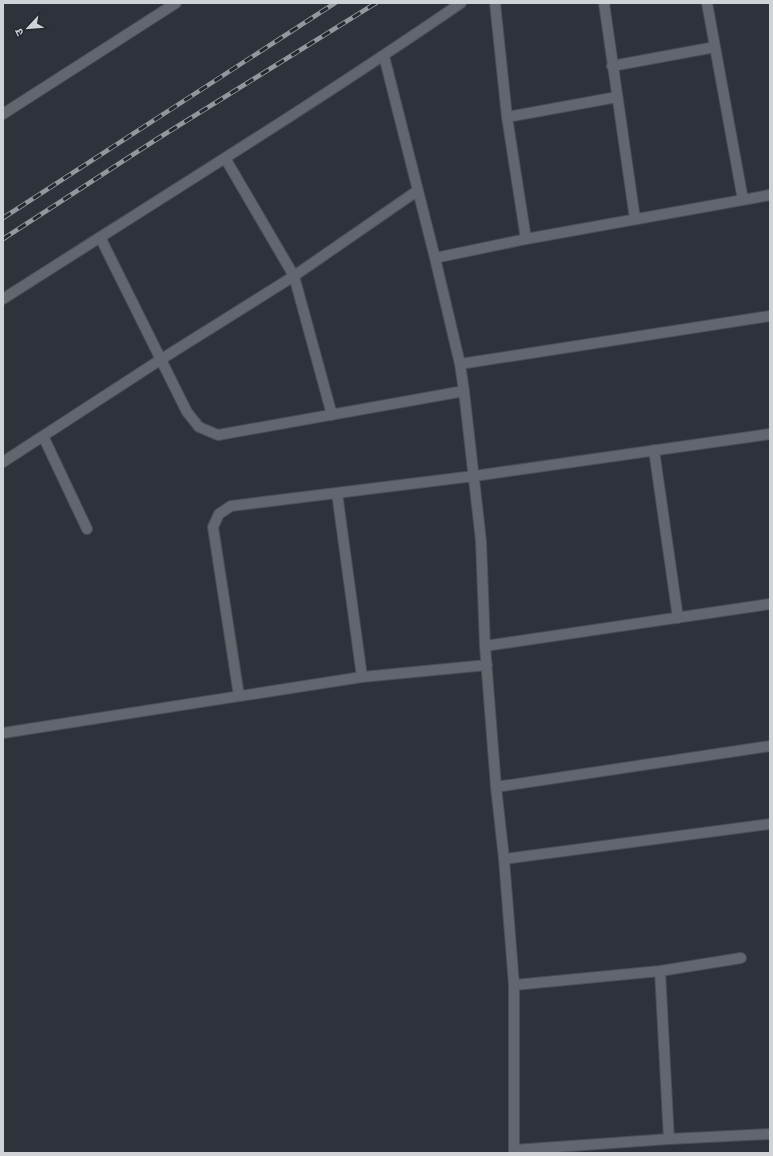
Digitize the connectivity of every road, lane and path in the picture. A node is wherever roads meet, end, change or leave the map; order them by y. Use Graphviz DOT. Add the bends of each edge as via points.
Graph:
graph roads {
  1 [pos="176,3"];
  2 [pos="461,3"];
  3 [pos="495,3"];
  4 [pos="604,3"];
  5 [pos="707,3"];
  6 [pos="715,47"];
  7 [pos="384,56"];
  8 [pos="612,66"];
  9 [pos="617,97"];
  10 [pos="3,114"];
  11 [pos="507,117"];
  12 [pos="225,158"];
  13 [pos="417,191"];
  14 [pos="770,195"];
  15 [pos="743,200"];
  16 [pos="635,219"];
  17 [pos="100,237"];
  18 [pos="526,239"];
  19 [pos="435,258"];
  20 [pos="294,276"];
  21 [pos="3,299"];
  22 [pos="770,316"];
  23 [pos="160,360"];
  24 [pos="460,364"];
  25 [pos="464,391"];
  26 [pos="332,415"];
  27 [pos="770,434"];
  28 [pos="43,436"];
  29 [pos="654,450"];
  30 [pos="3,462"];
  31 [pos="474,476"];
  32 [pos="337,493"];
  33 [pos="87,529"];
  34 [pos="770,604"];
  35 [pos="678,618"];
  36 [pos="485,646"];
  37 [pos="487,665"];
  38 [pos="362,677"];
  39 [pos="239,696"];
  40 [pos="3,733"];
  41 [pos="770,746"];
  42 [pos="496,787"];
  43 [pos="770,824"];
  44 [pos="504,859"];
  45 [pos="741,958"];
  46 [pos="660,971"];
  47 [pos="514,985"];
  48 [pos="770,1134"];
  49 [pos="669,1139"];
  50 [pos="514,1151"];
  1 -- 10 [label="street"];
  2 -- 7 [label="street"];
  3 -- 11 [label="street"];
  4 -- 8 [label="street"];
  5 -- 6 [label="street"];
  6 -- 8 [label="street"];
  6 -- 15 [label="street"];
  7 -- 12 [label="street"];
  7 -- 13 [label="street"];
  8 -- 9 [label="street"];
  9 -- 11 [label="street"];
  9 -- 16 [label="street"];
  11 -- 18 [label="street"];
  12 -- 17 [label="street"];
  12 -- 20 [label="street"];
  13 -- 19 [label="street"];
  13 -- 20 [label="street"];
  14 -- 15 [label="street"];
  15 -- 16 [label="street"];
  16 -- 18 [label="street"];
  17 -- 21 [label="street"];
  17 -- 23 [label="street"];
  18 -- 19 [label="street"];
  19 -- 24 [label="street"];
  20 -- 23 [label="street"];
  20 -- 26 [label="street"];
  22 -- 24 [label="street"];
  23 -- 26 [label="street" via="187,412 199,427 218,435"];
  23 -- 28 [label="street"];
  24 -- 25 [label="street"];
  25 -- 26 [label="street"];
  25 -- 31 [label="street"];
  27 -- 29 [label="street"];
  28 -- 30 [label="street"];
  28 -- 33 [label="street"];
  29 -- 31 [label="street"];
  29 -- 35 [label="street"];
  31 -- 32 [label="street"];
  31 -- 36 [label="street" via="481,541"];
  32 -- 38 [label="street"];
  32 -- 39 [label="street" via="231,506 219,514 213,526"];
  34 -- 35 [label="street"];
  35 -- 36 [label="street"];
  36 -- 37 [label="street"];
  37 -- 38 [label="street"];
  37 -- 42 [label="street"];
  38 -- 39 [label="street"];
  39 -- 40 [label="street"];
  41 -- 42 [label="street"];
  42 -- 44 [label="street"];
  43 -- 44 [label="street"];
  44 -- 47 [label="street"];
  45 -- 46 [label="street"];
  46 -- 47 [label="street"];
  46 -- 49 [label="street"];
  47 -- 50 [label="street"];
  48 -- 49 [label="street"];
  49 -- 50 [label="street"];
}
